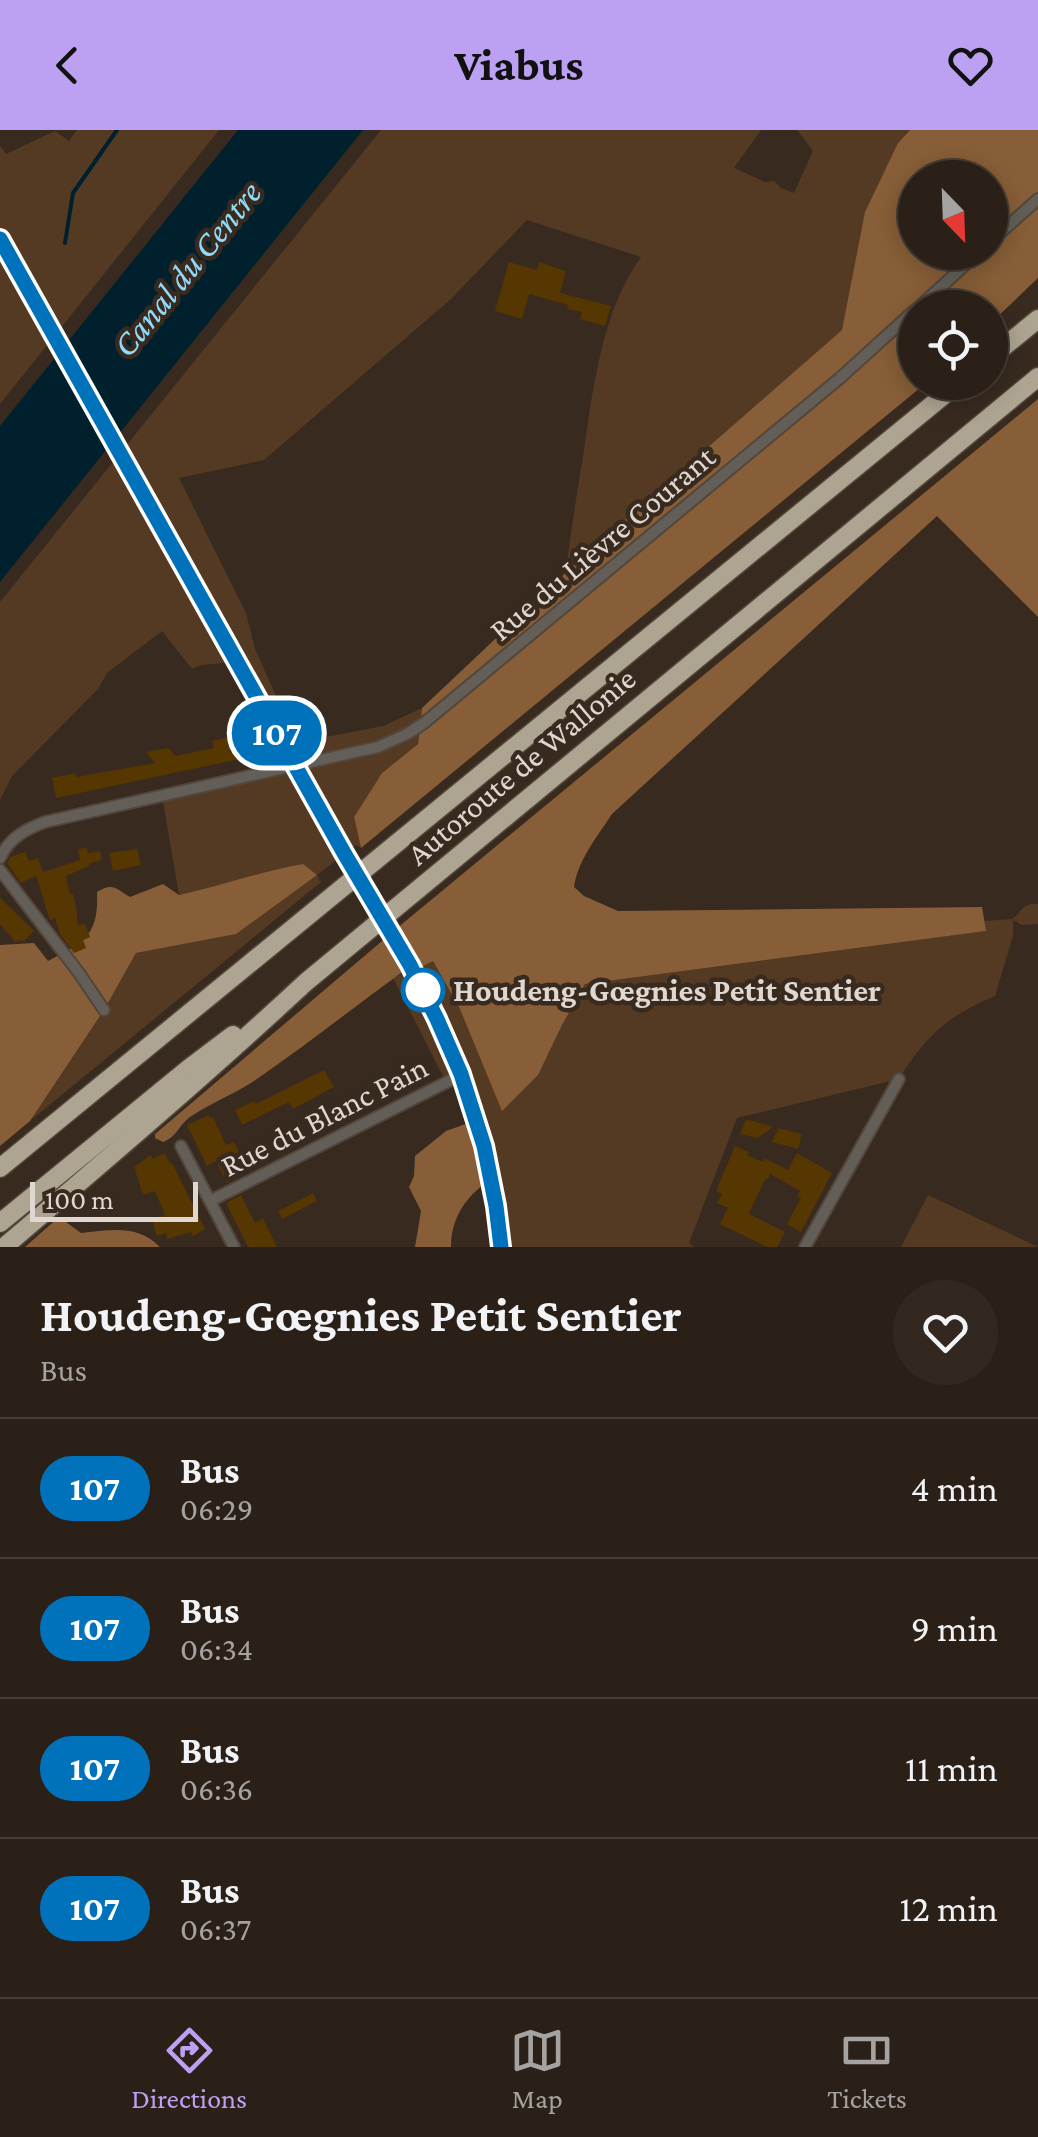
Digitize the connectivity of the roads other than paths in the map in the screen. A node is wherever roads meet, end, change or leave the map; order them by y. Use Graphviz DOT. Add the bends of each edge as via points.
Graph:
graph roads {
  1 [pos="1038,199"];
  2 [pos="1008,226"];
  3 [pos="0,239"];
  4 [pos="959,270"];
  5 [pos="937,290"];
  6 [pos="38,308"];
  7 [pos="1038,319"];
  8 [pos="898,325"];
  9 [pos="1008,343"];
  10 [pos="1038,378"];
  11 [pos="938,400"];
  12 [pos="138,484"];
  13 [pos="294,765"];
  14 [pos="344,853"];
  15 [pos="0,858"];
  16 [pos="0,870"];
  17 [pos="392,934"];
  18 [pos="306,982"];
  19 [pos="104,1010"];
  20 [pos="461,1074"];
  21 [pos="899,1079"];
  22 [pos="182,1146"];
  23 [pos="0,1168"];
  24 [pos="210,1202"];
  25 [pos="0,1222"];
  26 [pos="4,1247"];
  27 [pos="234,1247"];
  28 [pos="501,1247"];
  29 [pos="805,1247"];
  1 -- 2 [label="street"];
  3 -- 6 [label="street"];
  4 -- 5 [label="street, Rue du Lièvre Courant"];
  7 -- 9 [label="highway"];
  8 -- 13 [label="street, Rue du Lièvre Courant" via="424,722 378,747"];
  10 -- 18 [label="highway, Autoroute de Wallonie"];
  11 -- 23 [label="highway, Autoroute de Wallonie"];
  12 -- 13 [label="street"];
  13 -- 14 [label="street"];
  13 -- 15 [label="street, Rue du Lièvre Courant" via="45,822 14,838"];
  16 -- 19 [label="street"];
  17 -- 20 [label="street"];
  18 -- 25 [label="highway"];
  18 -- 26 [label="highway, Autoroute de Wallonie"];
  20 -- 24 [label="street, Rue du Blanc Pain"];
  20 -- 28 [label="street" via="484,1146"];
  21 -- 29 [label="street"];
  22 -- 24 [label="street, Rue du Blanc Pain"];
  24 -- 27 [label="street, Rue du Blanc Pain"];
}
